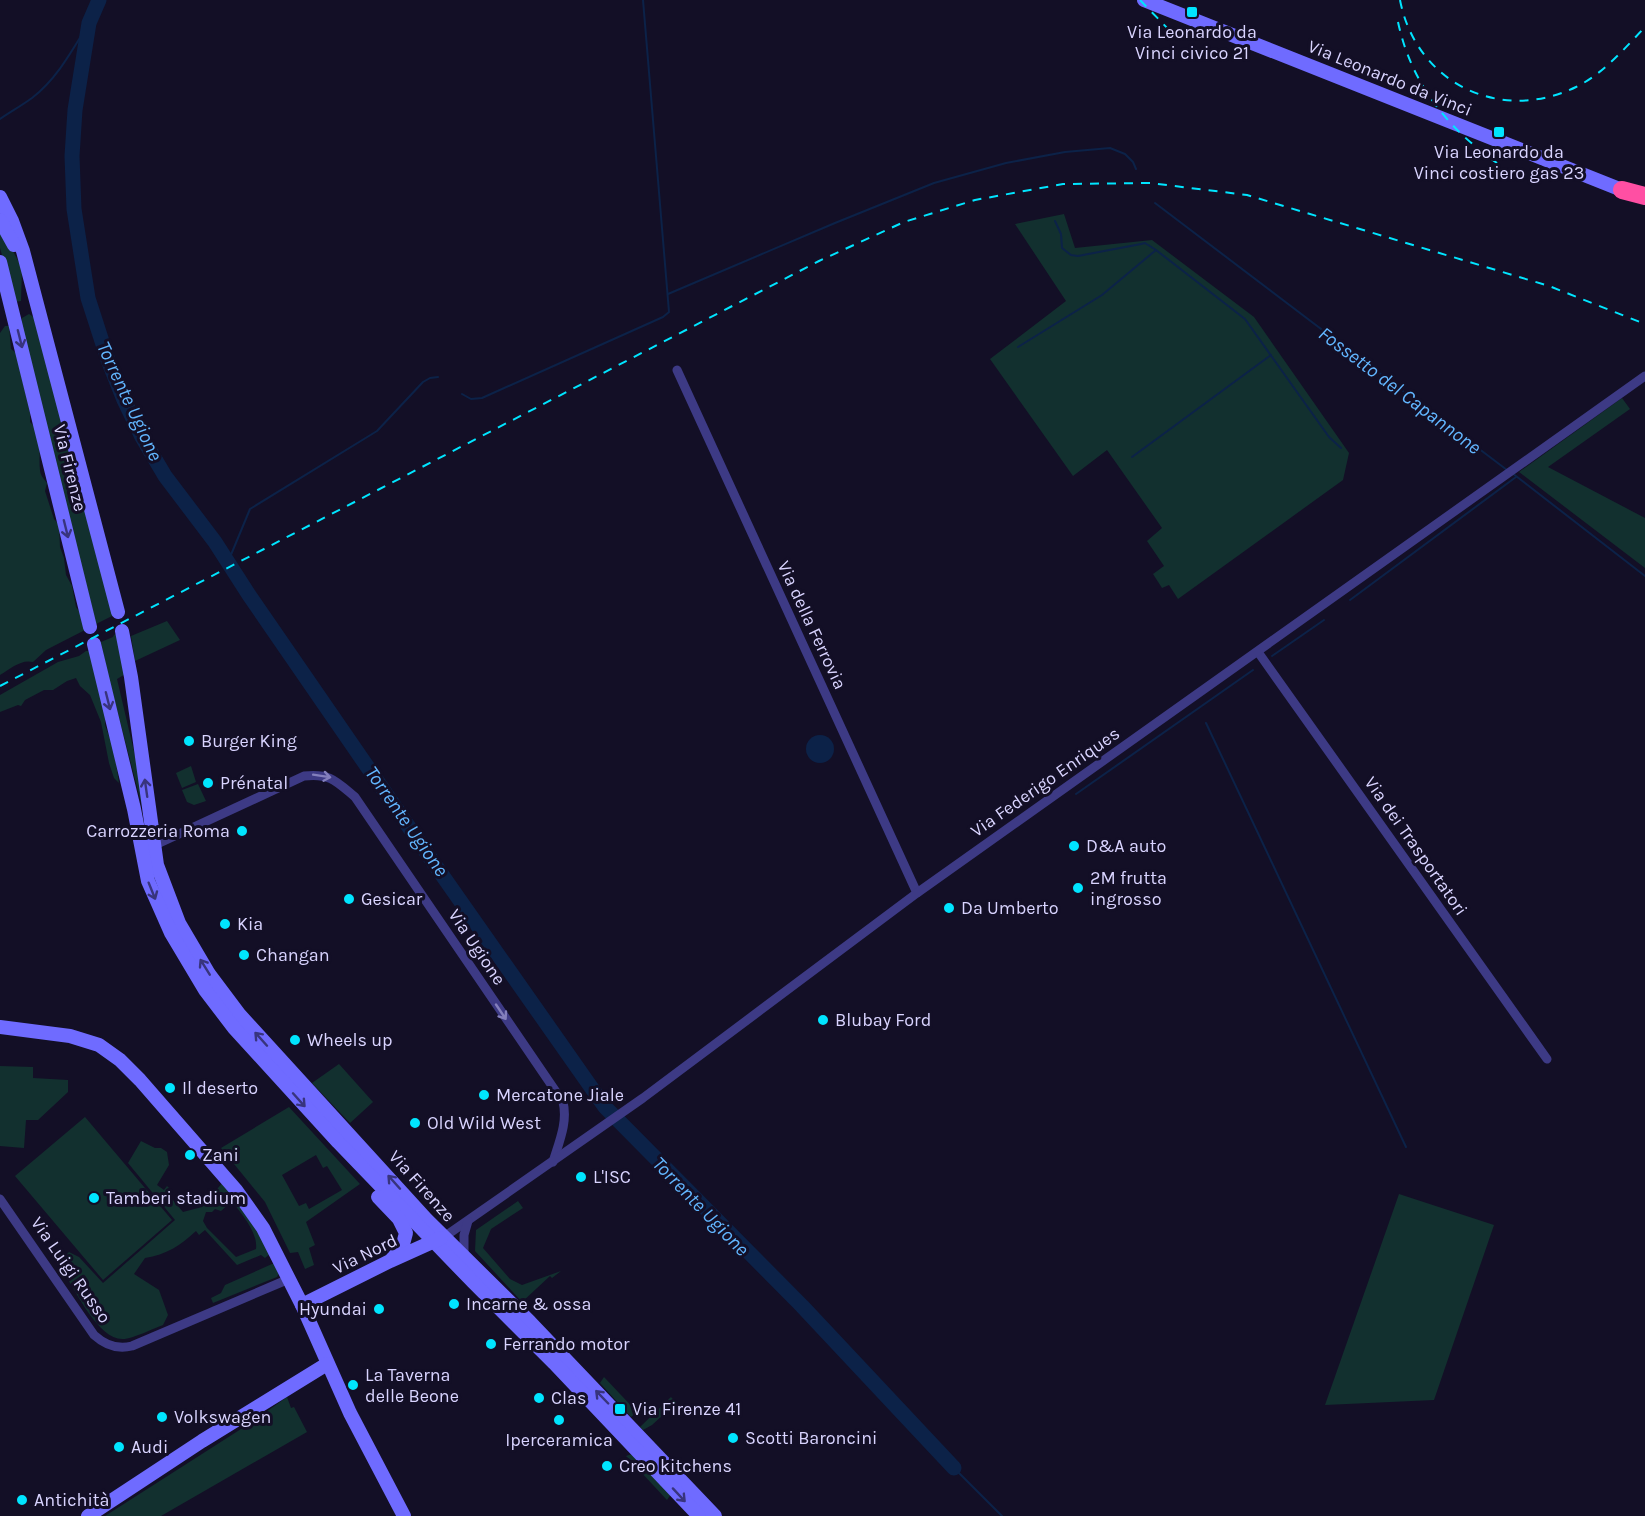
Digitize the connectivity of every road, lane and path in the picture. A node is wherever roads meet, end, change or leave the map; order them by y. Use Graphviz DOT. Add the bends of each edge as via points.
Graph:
graph roads {
  1 [pos="1144,0"];
  2 [pos="1622,190"];
  3 [pos="1645,194"];
  4 [pos="0,197"];
  5 [pos="1645,201"];
  6 [pos="0,220"];
  7 [pos="0,262"];
  8 [pos="28,270"];
  9 [pos="41,314"];
  10 [pos="14,317"];
  11 [pos="677,370"];
  12 [pos="1645,376"];
  13 [pos="118,612"];
  14 [pos="90,627"];
  15 [pos="122,631"];
  16 [pos="94,644"];
  17 [pos="1258,652"];
  18 [pos="134,809"];
  19 [pos="153,846"];
  20 [pos="917,893"];
  21 [pos="0,1027"];
  22 [pos="1547,1059"];
  23 [pos="338,1142"];
  24 [pos="553,1162"];
  25 [pos="0,1199"];
  26 [pos="468,1221"];
  27 [pos="439,1239"];
  28 [pos="464,1257"];
  29 [pos="390,1261"];
  30 [pos="289,1279"];
  31 [pos="302,1305"];
  32 [pos="327,1364"];
  33 [pos="88,1516"];
  34 [pos="404,1516"];
  35 [pos="699,1516"];
  36 [pos="715,1516"];
  1 -- 2 [label="main road, Via Leonardo da Vinci"];
  2 -- 3 [label="highway"];
  2 -- 5 [label="street, Via Leonardo da Vinci"];
  4 -- 8 [label="main road, Via Firenze" via="20,240"];
  6 -- 8 [label="main road, Via Firenze"];
  7 -- 10 [label="main road, Via Firenze"];
  8 -- 9 [label="main road, Via Firenze"];
  9 -- 10 [label="main road" via="29,308"];
  9 -- 13 [label="main road, Via Firenze"];
  10 -- 14 [label="main road, Via Firenze, one-way"];
  11 -- 20 [label="street, Via della Ferrovia"];
  12 -- 17 [label="street, Via Federigo Enriques"];
  19 -- 15 [label="main road, Via Firenze, one-way"];
  16 -- 18 [label="main road, Via Firenze, one-way"];
  17 -- 20 [label="street, Via Federigo Enriques"];
  17 -- 22 [label="street, Via dei Trasportatori"];
  18 -- 19 [label="main road, Via Firenze"];
  18 -- 23 [label="main road, Via Firenze, one-way" via="148,881 192,971 236,1029"];
  19 -- 24 [label="street, Via Ugione, one-way" via="304,776 322,775 335,780 355,797 562,1102 564,1122"];
  27 -- 19 [label="main road, Via Firenze, one-way" via="219,988 179,923 161,880"];
  20 -- 24 [label="street, Via Federigo Enriques"];
  21 -- 30 [label="main road" via="70,1036 99,1045 120,1060 236,1190 263,1228"];
  23 -- 27 [label="main road, Via Firenze"];
  23 -- 29 [label="main road, Via Firenze" via="352,1169 404,1225 404,1245"];
  24 -- 26 [label="street, Via Federigo Enriques"];
  25 -- 30 [label="street, Via Luigi Russo" via="94,1335 114,1347 132,1346"];
  26 -- 27 [label="street, Via Federigo Enriques"];
  26 -- 28 [label="street"];
  27 -- 28 [label="main road, Via Firenze"];
  27 -- 29 [label="main road, Via Nord"];
  27 -- 35 [label="main road, Via Firenze, one-way"];
  36 -- 28 [label="main road, Via Firenze, one-way"];
  29 -- 31 [label="main road, Via Nord"];
  30 -- 31 [label="main road"];
  31 -- 32 [label="main road"];
  32 -- 33 [label="main road"];
  32 -- 34 [label="main road"];
}
